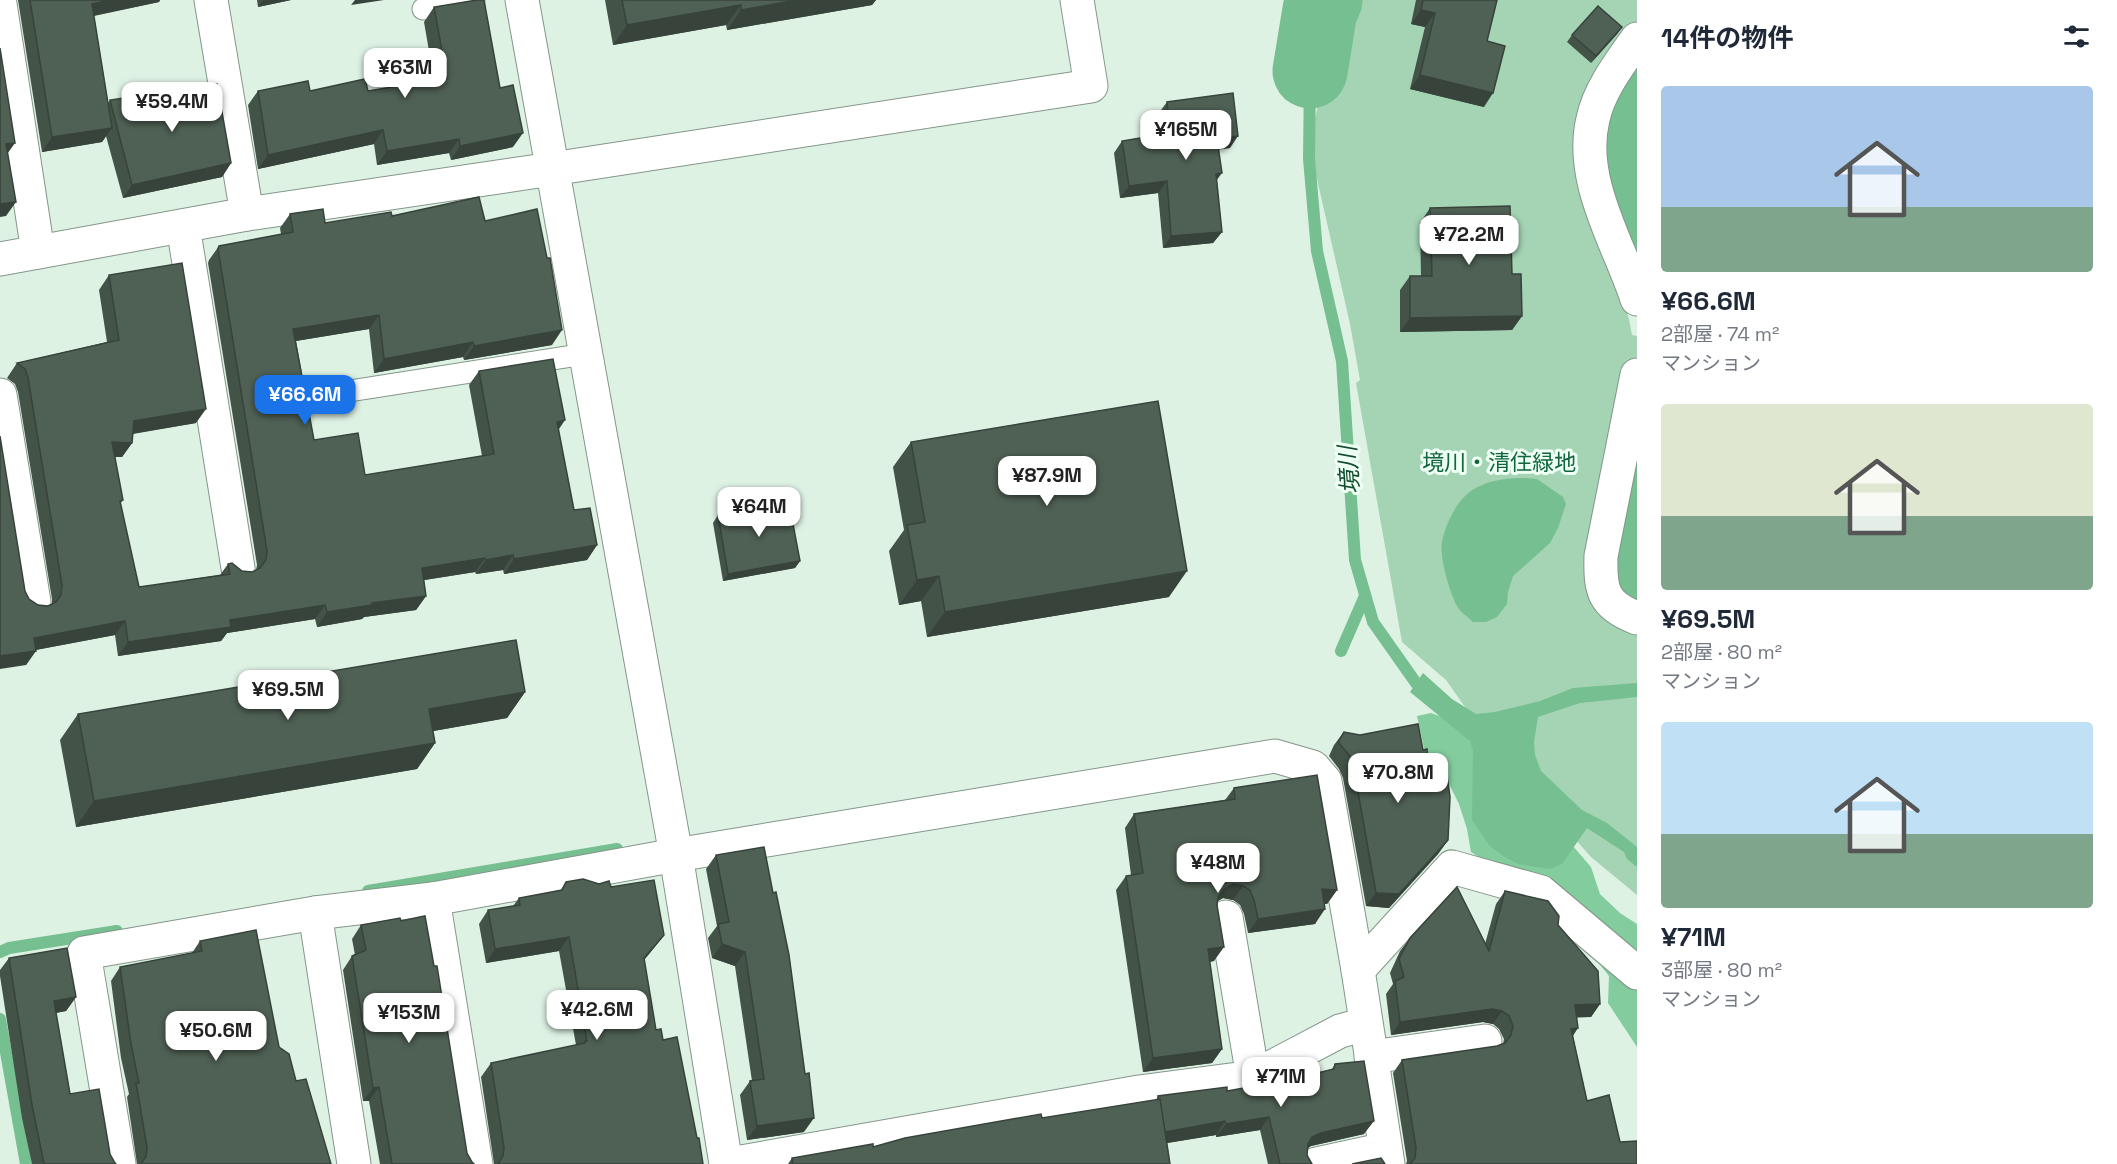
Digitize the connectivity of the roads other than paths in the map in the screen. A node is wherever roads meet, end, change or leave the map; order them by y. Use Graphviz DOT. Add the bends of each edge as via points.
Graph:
graph roads {
  1 [pos="211,0"];
  2 [pos="474,0"];
  3 [pos="522,0"];
  4 [pos="1077,0"];
  5 [pos="0,4"];
  6 [pos="423,9"];
  7 [pos="1637,39"];
  8 [pos="552,169"];
  9 [pos="248,214"];
  10 [pos="183,226"];
  11 [pos="38,252"];
  12 [pos="0,259"];
  13 [pos="1637,299"];
  14 [pos="585,354"];
  15 [pos="1637,375"];
  16 [pos="0,395"];
  17 [pos="324,395"];
  18 [pos="238,568"];
  19 [pos="34,602"];
  20 [pos="1637,618"];
  21 [pos="676,855"];
  22 [pos="433,899"];
  23 [pos="315,913"];
  24 [pos="1226,916"];
  25 [pos="1358,970"];
  26 [pos="1637,973"];
  27 [pos="1366,1024"];
  28 [pos="1485,1041"];
  29 [pos="1371,1057"];
  30 [pos="1253,1077"];
  31 [pos="1386,1157"];
  32 [pos="119,1164"];
  33 [pos="354,1164"];
  34 [pos="476,1164"];
  35 [pos="728,1164"];
  36 [pos="1316,1164"];
  1 -- 9 [label="street"];
  2 -- 6 [label="lane"];
  3 -- 8 [label="street"];
  4 -- 8 [label="street" via="1091,86"];
  5 -- 11 [label="street"];
  7 -- 13 [label="street" via="1596,107 1590,142 1599,205"];
  8 -- 9 [label="street"];
  8 -- 14 [label="street"];
  9 -- 10 [label="street"];
  10 -- 11 [label="street"];
  10 -- 18 [label="street"];
  11 -- 12 [label="street"];
  14 -- 17 [label="lane"];
  14 -- 21 [label="street"];
  15 -- 20 [label="street" via="1601,556 1600,582 1609,602"];
  16 -- 19 [label="street"];
  21 -- 22 [label="street"];
  21 -- 25 [label="street" via="1275,756 1313,767 1325,781"];
  21 -- 35 [label="street"];
  22 -- 23 [label="street"];
  22 -- 34 [label="street"];
  23 -- 32 [label="street" via="84,953"];
  23 -- 33 [label="street"];
  24 -- 30 [label="street"];
  25 -- 26 [label="street" via="1452,867 1541,892"];
  25 -- 27 [label="street"];
  27 -- 29 [label="street"];
  27 -- 30 [label="street" via="1340,1031"];
  28 -- 29 [label="street"];
  29 -- 31 [label="street"];
  30 -- 35 [label="street" via="1139,1092"];
  31 -- 36 [label="street"];
}
